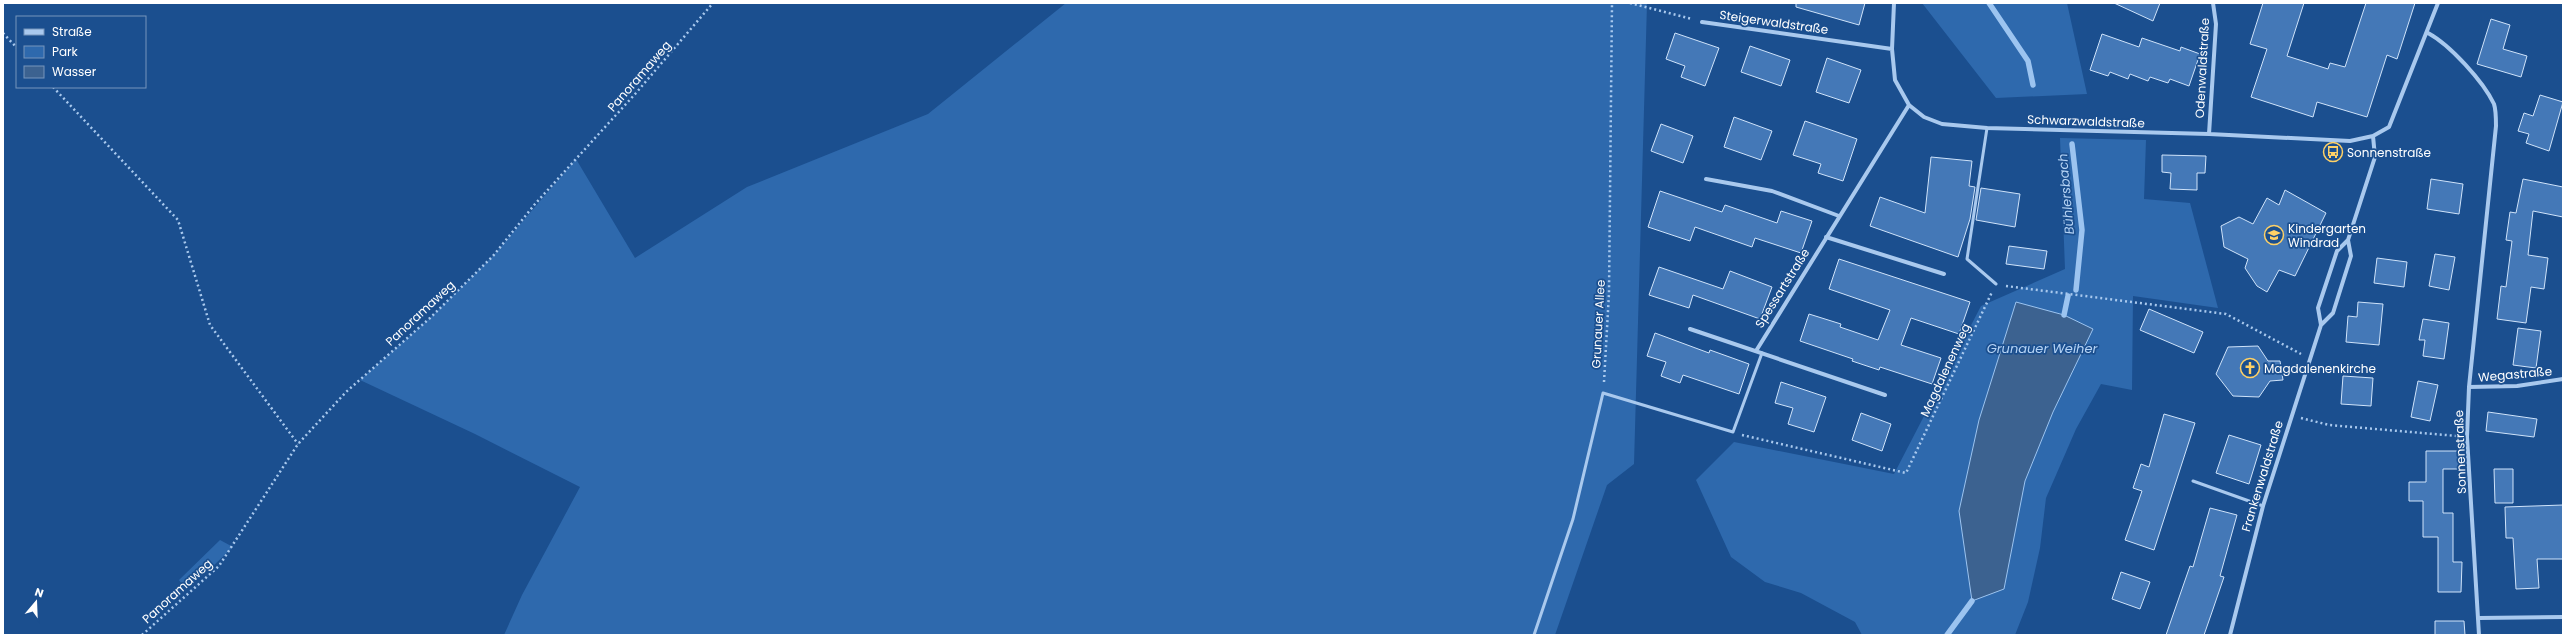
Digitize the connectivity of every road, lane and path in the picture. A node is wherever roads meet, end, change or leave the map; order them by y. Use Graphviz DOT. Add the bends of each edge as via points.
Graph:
graph roads {
  1 [pos="713,3"];
  2 [pos="1612,3"];
  3 [pos="1630,3"];
  4 [pos="1894,3"];
  5 [pos="2213,3"];
  6 [pos="2438,3"];
  7 [pos="1702,22"];
  8 [pos="3,33"];
  9 [pos="2428,34"];
  10 [pos="16,47"];
  11 [pos="1892,49"];
  12 [pos="54,88"];
  13 [pos="1908,104"];
  14 [pos="1986,128"];
  15 [pos="2209,134"];
  16 [pos="2374,136"];
  17 [pos="1706,179"];
  18 [pos="1839,216"];
  19 [pos="1826,236"];
  20 [pos="2348,240"];
  21 [pos="1944,274"];
  22 [pos="1996,284"];
  23 [pos="2321,325"];
  24 [pos="1690,329"];
  25 [pos="1756,351"];
  26 [pos="1762,353"];
  27 [pos="2308,358"];
  28 [pos="2563,379"];
  29 [pos="2469,387"];
  30 [pos="1603,393"];
  31 [pos="1885,395"];
  32 [pos="2291,416"];
  33 [pos="1733,432"];
  34 [pos="2467,437"];
  35 [pos="298,444"];
  36 [pos="2193,481"];
  37 [pos="2263,506"];
  38 [pos="2563,617"];
  39 [pos="2479,618"];
  40 [pos="142,635"];
  41 [pos="1534,635"];
  42 [pos="2230,635"];
  43 [pos="2479,635"];
  1 -- 35 [label="path, Panoramaweg" via="636,93 535,204 493,256 430,318 346,392"];
  2 -- 30 [label="path, Grunauer Allee" via="1609,293"];
  3 -- 7 [label="path, Steigerwaldstraße"];
  4 -- 11 [label="street, Schwarzwaldstraße"];
  5 -- 15 [label="street, Odenwaldstraße" via="2216,24"];
  6 -- 9 [label="street"];
  7 -- 11 [label="street, Steigerwaldstraße"];
  8 -- 10 [label="path"];
  9 -- 16 [label="street" via="2389,127"];
  9 -- 29 [label="street, Sonnenstraße" via="2443,43 2481,84 2494,105 2496,126"];
  11 -- 13 [label="street, Schwarzwaldstraße" via="1895,80"];
  12 -- 35 [label="path" via="178,220 210,325"];
  13 -- 14 [label="street, Schwarzwaldstraße" via="1924,117 1942,124"];
  13 -- 18 [label="street, Spessartstraße"];
  14 -- 15 [label="street, Schwarzwaldstraße"];
  14 -- 22 [label="lane" via="1967,259"];
  15 -- 16 [label="street, Schwarzwaldstraße" via="2350,141"];
  16 -- 20 [label="street, Frankenwaldstraße" via="2375,157"];
  17 -- 18 [label="street" via="1772,191"];
  18 -- 19 [label="street, Spessartstraße"];
  19 -- 21 [label="street"];
  19 -- 25 [label="street, Spessartstraße"];
  20 -- 23 [label="street, Frankenwaldstraße" via="2337,252 2318,308"];
  20 -- 23 [label="street, Frankenwaldstraße" via="2351,256 2334,313"];
  22 -- 27 [label="path" via="2226,314"];
  22 -- 33 [label="path, Magdalenenweg" via="1906,473"];
  23 -- 27 [label="street, Frankenwaldstraße"];
  24 -- 25 [label="street"];
  25 -- 26 [label="street"];
  26 -- 31 [label="street"];
  26 -- 33 [label="lane"];
  27 -- 32 [label="street, Frankenwaldstraße"];
  28 -- 29 [label="street, Wegastraße" via="2517,386"];
  29 -- 34 [label="street, Sonnenstraße"];
  30 -- 33 [label="lane"];
  30 -- 41 [label="lane" via="1573,519"];
  32 -- 34 [label="path" via="2329,425"];
  32 -- 37 [label="street, Frankenwaldstraße"];
  34 -- 39 [label="street, Sonnenstraße"];
  35 -- 40 [label="path, Panoramaweg" via="219,566"];
  36 -- 37 [label="lane"];
  37 -- 42 [label="street, Frankenwaldstraße"];
  38 -- 39 [label="street"];
  39 -- 43 [label="street, Sonnenstraße"];
}
